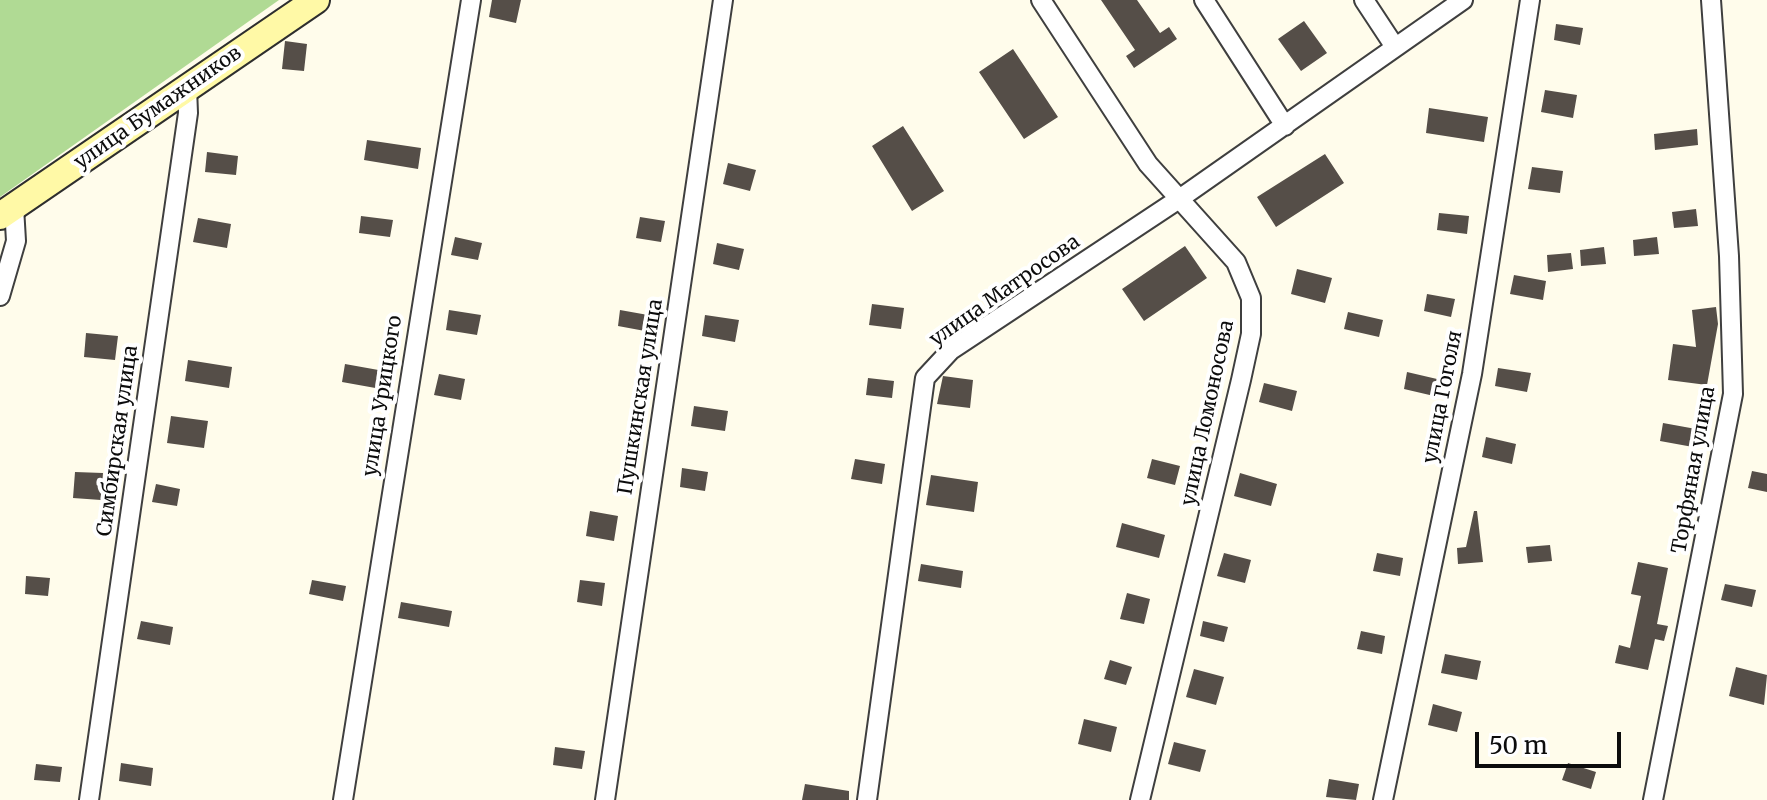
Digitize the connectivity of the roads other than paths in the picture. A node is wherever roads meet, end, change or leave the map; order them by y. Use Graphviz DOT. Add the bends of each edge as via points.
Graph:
graph roads {
  1 [pos="316,0"];
  2 [pos="471,0"];
  3 [pos="723,0"];
  4 [pos="1041,0"];
  5 [pos="1204,0"];
  6 [pos="1364,0"];
  7 [pos="1463,0"];
  8 [pos="1530,0"];
  9 [pos="1711,0"];
  10 [pos="1395,47"];
  11 [pos="187,88"];
  12 [pos="1285,126"];
  13 [pos="1182,197"];
  14 [pos="7,212"];
  15 [pos="0,296"];
  16 [pos="89,800"];
  17 [pos="343,800"];
  18 [pos="605,800"];
  19 [pos="867,800"];
  20 [pos="1140,800"];
  21 [pos="1383,800"];
  22 [pos="1653,800"];
  1 -- 11 [label="street, улица Бумажников"];
  2 -- 17 [label="street, улица Урицкого"];
  3 -- 18 [label="street, Пушкинская улица"];
  4 -- 13 [label="street, улица Ломоносова" via="1148,164"];
  5 -- 12 [label="street"];
  6 -- 10 [label="street"];
  7 -- 10 [label="street, улица Матросова"];
  8 -- 21 [label="street, улица Гоголя" via="1472,374"];
  9 -- 22 [label="street, Торфяная улица" via="1733,394"];
  10 -- 12 [label="street, улица Матросова"];
  11 -- 14 [label="street, улица Бумажников"];
  11 -- 16 [label="street, Симбирская улица" via="188,113"];
  12 -- 13 [label="street, улица Матросова"];
  13 -- 19 [label="street, улица Матросова" via="951,350 925,378"];
  13 -- 20 [label="street, улица Ломоносова" via="1236,262 1251,298 1251,334"];
  14 -- 15 [label="street" via="16,241"];
}
